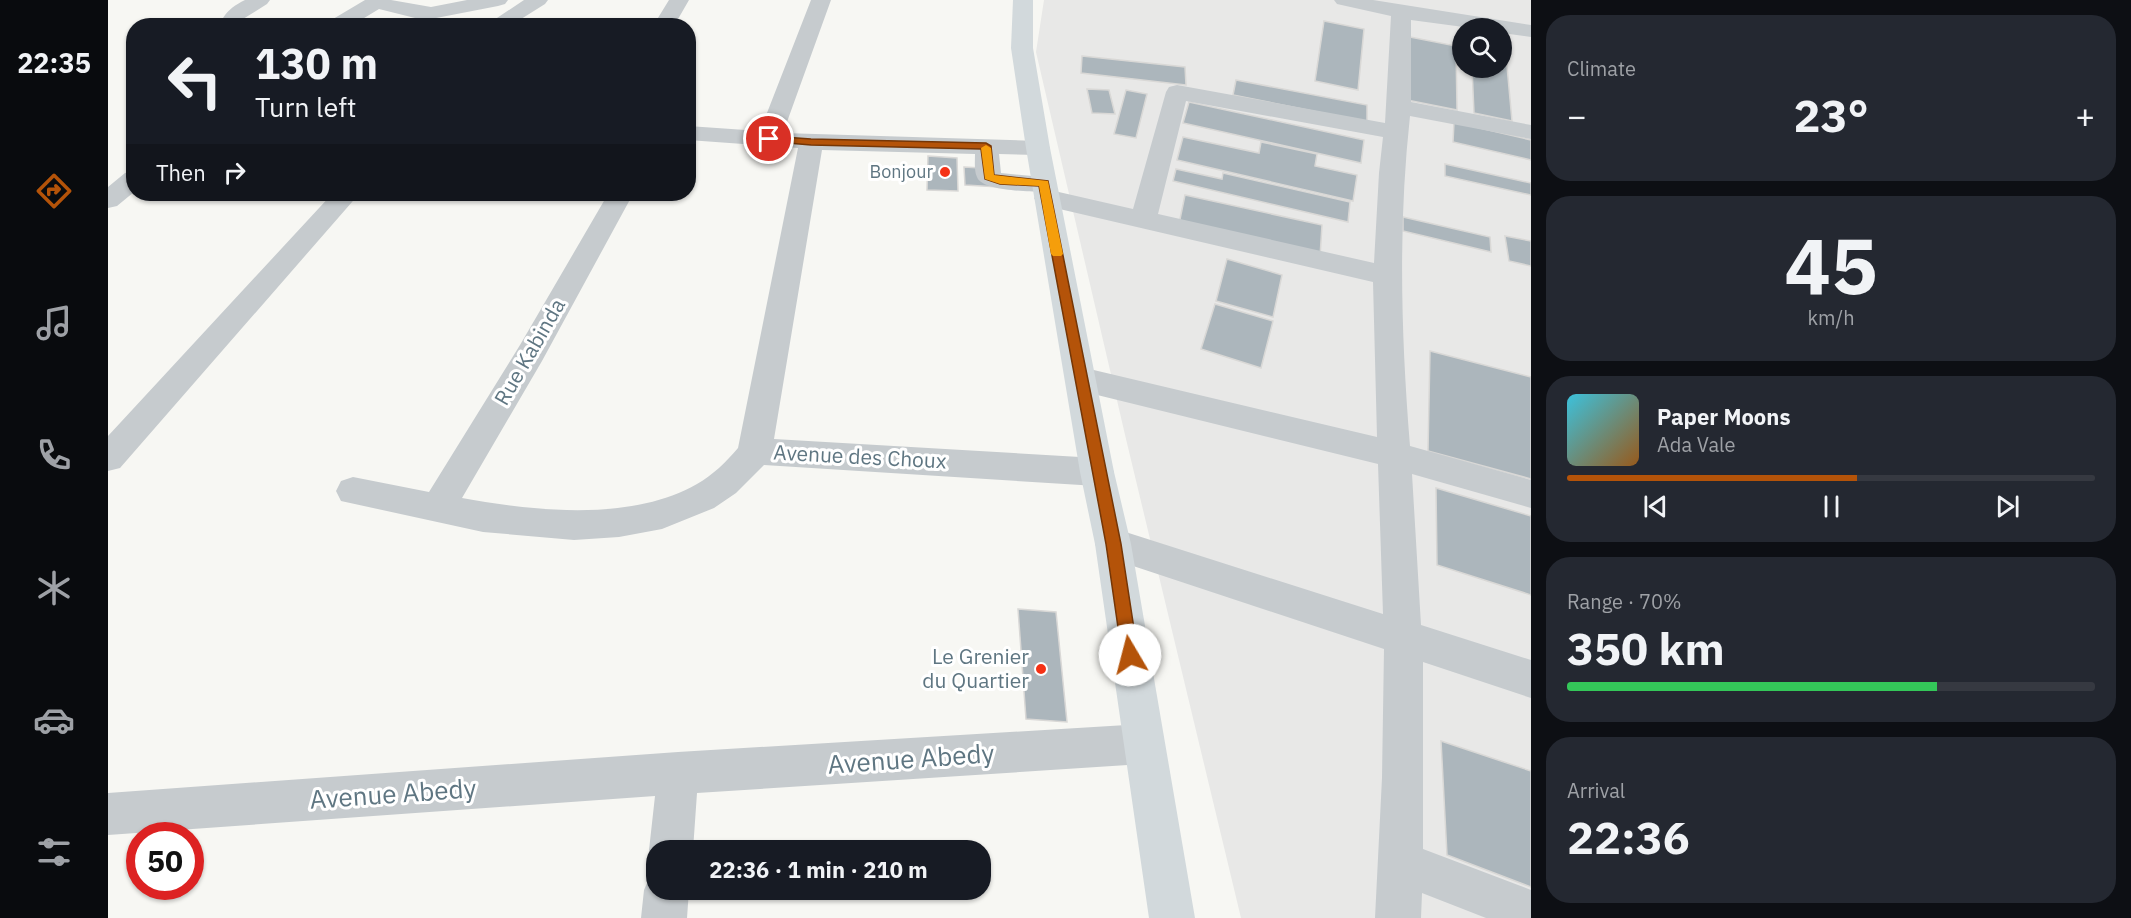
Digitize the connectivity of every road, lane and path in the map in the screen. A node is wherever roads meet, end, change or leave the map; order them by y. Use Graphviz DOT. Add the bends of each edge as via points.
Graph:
graph roads {
  1 [pos="260,0"];
  2 [pos="498,0"];
  3 [pos="538,0"];
  4 [pos="679,0"];
  5 [pos="821,0"];
  6 [pos="1023,0"];
  7 [pos="1344,0"];
  8 [pos="377,1"];
  9 [pos="1401,12"];
  10 [pos="233,18"];
  11 [pos="348,18"];
  12 [pos="508,18"];
  13 [pos="668,18"];
  14 [pos="1531,31"];
  15 [pos="1397,119"];
  16 [pos="1531,132"];
  17 [pos="696,134"];
  18 [pos="769,139"];
  19 [pos="811,142"];
  20 [pos="986,146"];
  21 [pos="1038,148"];
  22 [pos="126,185"];
  23 [pos="1045,191"];
  24 [pos="108,200"];
  25 [pos="340,201"];
  26 [pos="616,201"];
  27 [pos="1143,220"];
  28 [pos="1386,275"];
  29 [pos="1080,379"];
  30 [pos="756,451"];
  31 [pos="1394,455"];
  32 [pos="108,458"];
  33 [pos="1098,472"];
  34 [pos="353,491"];
  35 [pos="1531,494"];
  36 [pos="438,508"];
  37 [pos="1113,544"];
  38 [pos="1403,638"];
  39 [pos="1531,679"];
  40 [pos="1143,744"];
  41 [pos="678,774"];
  42 [pos="108,814"];
  43 [pos="672,840"];
  44 [pos="1400,862"];
  45 [pos="666,900"];
  46 [pos="1531,913"];
  47 [pos="664,918"];
  48 [pos="1172,918"];
  49 [pos="1398,918"];
  1 -- 10 [label="street"];
  2 -- 8 [label="street" via="431,13"];
  3 -- 12 [label="street"];
  4 -- 13 [label="street"];
  5 -- 18 [label="street"];
  6 -- 21 [label="main road" via="1022,48"];
  7 -- 9 [label="street"];
  8 -- 11 [label="street"];
  9 -- 14 [label="street"];
  9 -- 15 [label="street"];
  15 -- 16 [label="street"];
  15 -- 27 [label="street" via="1177,92"];
  15 -- 28 [label="street"];
  17 -- 18 [label="street"];
  18 -- 19 [label="street"];
  19 -- 20 [label="street"];
  19 -- 30 [label="street, Avenue des Choux"];
  20 -- 21 [label="street"];
  20 -- 23 [label="street" via="988,177"];
  21 -- 23 [label="main road"];
  22 -- 24 [label="street"];
  23 -- 27 [label="street"];
  23 -- 29 [label="main road"];
  25 -- 32 [label="street"];
  26 -- 36 [label="street, Rue Kabinda"];
  27 -- 28 [label="street"];
  28 -- 31 [label="street"];
  29 -- 31 [label="street"];
  29 -- 33 [label="main road"];
  30 -- 33 [label="street, Avenue des Choux"];
  30 -- 36 [label="street" via="734,476 703,498 672,510 610,524 511,522"];
  31 -- 35 [label="street"];
  31 -- 38 [label="street"];
  33 -- 37 [label="main road"];
  34 -- 36 [label="street"];
  37 -- 38 [label="street"];
  37 -- 40 [label="main road"];
  38 -- 39 [label="street"];
  38 -- 44 [label="street"];
  40 -- 41 [label="street, Avenue Abedy"];
  40 -- 48 [label="main road"];
  41 -- 42 [label="street, Avenue Abedy"];
  41 -- 43 [label="street"];
  44 -- 46 [label="street"];
  44 -- 49 [label="street"];
  45 -- 47 [label="street"];
}
